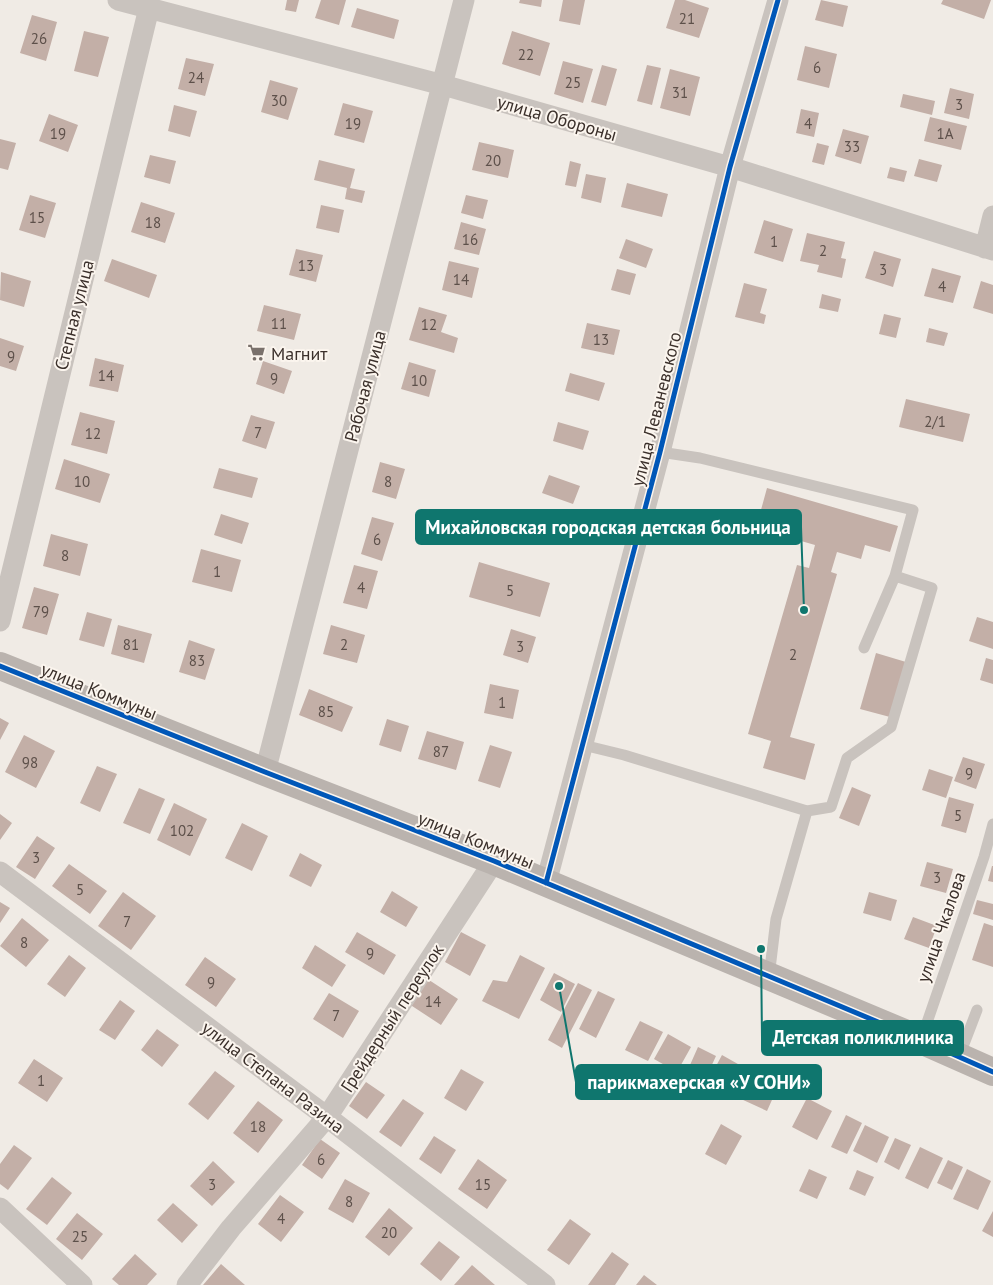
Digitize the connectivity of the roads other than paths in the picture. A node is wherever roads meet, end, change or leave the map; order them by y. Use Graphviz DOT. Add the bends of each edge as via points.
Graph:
graph roads {
  1 [pos="118,0"];
  2 [pos="464,0"];
  3 [pos="778,0"];
  4 [pos="162,7"];
  5 [pos="442,85"];
  6 [pos="730,167"];
  7 [pos="993,216"];
  8 [pos="989,249"];
  9 [pos="660,452"];
  10 [pos="895,576"];
  11 [pos="0,621"];
  12 [pos="864,648"];
  13 [pos="0,666"];
  14 [pos="582,745"];
  15 [pos="265,772"];
  16 [pos="807,811"];
  17 [pos="993,824"];
  18 [pos="494,862"];
  19 [pos="0,872"];
  20 [pos="546,883"];
  21 [pos="769,977"];
  22 [pos="977,1010"];
  23 [pos="921,1040"];
  24 [pos="958,1057"];
  25 [pos="993,1072"];
  26 [pos="327,1117"];
  27 [pos="0,1208"];
  28 [pos="82,1285"];
  29 [pos="187,1285"];
  30 [pos="545,1285"];
  1 -- 4 [label="street, улица Обороны"];
  2 -- 5 [label="street, Рабочая улица"];
  3 -- 6 [label="street, улица Леваневского"];
  4 -- 5 [label="street, улица Обороны"];
  4 -- 11 [label="street, Степная улица"];
  5 -- 6 [label="street, улица Обороны"];
  5 -- 15 [label="street, Рабочая улица"];
  6 -- 8 [label="street, улица Обороны"];
  6 -- 9 [label="street, улица Леваневского"];
  7 -- 8 [label="street"];
  9 -- 10 [label="lane" via="700,458 913,510"];
  9 -- 14 [label="street, улица Леваневского"];
  10 -- 12 [label="lane"];
  10 -- 16 [label="lane" via="932,588 891,727 847,758 831,807"];
  13 -- 15 [label="street, улица Коммуны"];
  14 -- 16 [label="lane"];
  14 -- 20 [label="street, улица Леваневского"];
  15 -- 18 [label="street, улица Коммуны"];
  16 -- 21 [label="lane" via="776,919"];
  17 -- 23 [label="lane, улица Чкалова"];
  18 -- 20 [label="street, улица Коммуны"];
  18 -- 26 [label="street, Грейдерный переулок"];
  19 -- 26 [label="street, улица Степана Разина"];
  20 -- 21 [label="street, улица Коммуны"];
  21 -- 23 [label="street, улица Коммуны"];
  22 -- 24 [label="lane"];
  23 -- 24 [label="street, улица Коммуны"];
  24 -- 25 [label="street, улица Коммуны"];
  26 -- 29 [label="street, Грейдерный переулок"];
  26 -- 30 [label="street, улица Степана Разина"];
  27 -- 28 [label="street"];
}
